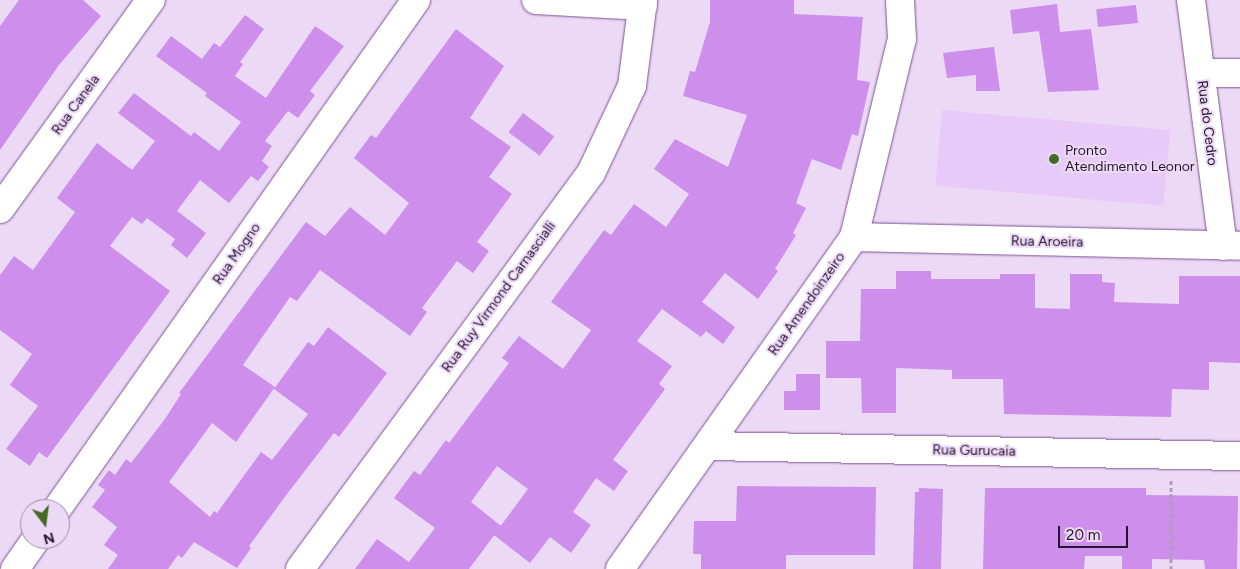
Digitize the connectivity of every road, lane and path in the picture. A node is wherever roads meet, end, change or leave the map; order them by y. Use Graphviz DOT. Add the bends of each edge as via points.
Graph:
graph roads {
  1 [pos="151,0"];
  2 [pos="416,0"];
  3 [pos="536,0"];
  4 [pos="900,0"];
  5 [pos="1191,0"];
  6 [pos="643,3"];
  7 [pos="1201,73"];
  8 [pos="1240,73"];
  9 [pos="0,209"];
  10 [pos="854,237"];
  11 [pos="1231,246"];
  12 [pos="708,446"];
  13 [pos="1172,455"];
  14 [pos="1240,456"];
  15 [pos="64,499"];
  16 [pos="29,549"];
  17 [pos="15,569"];
  18 [pos="300,569"];
  19 [pos="620,569"];
  20 [pos="1171,569"];
  1 -- 9 [label="street, Rua Canela"];
  2 -- 15 [label="street, Rua Mogno"];
  3 -- 6 [label="street"];
  4 -- 10 [label="street, Rua Amendoinzeiro" via="902,39"];
  5 -- 7 [label="street, Rua do Cedro"];
  6 -- 18 [label="street, Rua Ruy Virmond Carnascialli" via="632,86 591,173"];
  7 -- 8 [label="street"];
  7 -- 11 [label="street, Rua do Cedro"];
  10 -- 11 [label="street, Rua Aroeira"];
  10 -- 12 [label="street, Rua Amendoinzeiro"];
  12 -- 13 [label="street, Rua Gurucaia"];
  12 -- 19 [label="street, Rua Amendoinzeiro"];
  13 -- 14 [label="street, Rua Gurucaia"];
  13 -- 20 [label="path"];
  16 -- 17 [label="street"];
}
